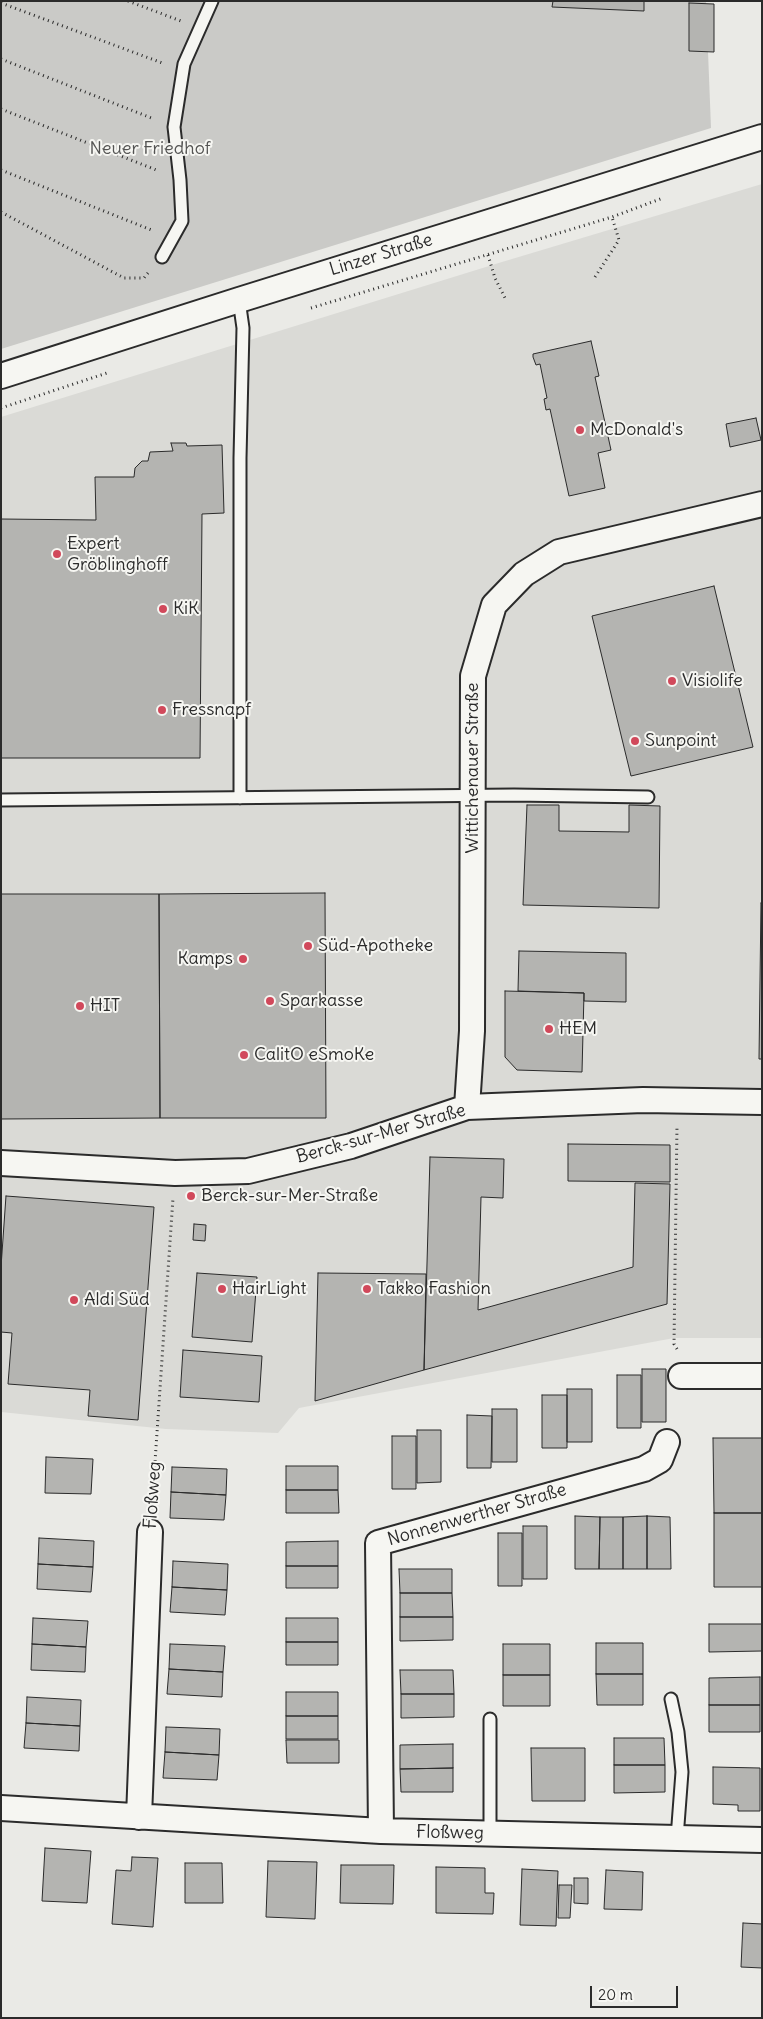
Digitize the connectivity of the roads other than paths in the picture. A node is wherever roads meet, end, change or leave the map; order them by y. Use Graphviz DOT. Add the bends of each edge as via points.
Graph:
graph roads {
  1 [pos="212,1"];
  2 [pos="762,137"];
  3 [pos="162,257"];
  4 [pos="239,300"];
  5 [pos="1,376"];
  6 [pos="762,504"];
  7 [pos="472,796"];
  8 [pos="648,797"];
  9 [pos="240,798"];
  10 [pos="1,800"];
  11 [pos="762,1102"];
  12 [pos="467,1107"];
  13 [pos="1,1163"];
  14 [pos="686,1376"];
  15 [pos="762,1376"];
  16 [pos="667,1442"];
  17 [pos="150,1532"];
  18 [pos="671,1699"];
  19 [pos="490,1719"];
  20 [pos="1,1808"];
  21 [pos="139,1817"];
  22 [pos="381,1831"];
  23 [pos="490,1834"];
  24 [pos="678,1838"];
  25 [pos="762,1840"];
  1 -- 3 [label="lane" via="184,64 174,126 182,221"];
  2 -- 4 [label="street, Linzer Straße"];
  4 -- 5 [label="street, Linzer Straße"];
  4 -- 9 [label="lane" via="243,328"];
  6 -- 7 [label="street, Wittichenauer Straße" via="560,552 524,574 494,605 473,676"];
  7 -- 8 [label="lane"];
  7 -- 9 [label="lane"];
  7 -- 12 [label="street, Wittichenauer Straße" via="472,1031"];
  9 -- 10 [label="lane"];
  11 -- 12 [label="street, Berck-sur-Mer Straße" via="635,1100"];
  12 -- 13 [label="street, Berck-sur-Mer Straße" via="351,1146 248,1171 175,1173"];
  14 -- 15 [label="street"];
  16 -- 22 [label="street, Nonnenwerther Straße" via="660,1460 644,1468 378,1543"];
  17 -- 21 [label="street, Floßweg"];
  18 -- 24 [label="lane" via="682,1772"];
  19 -- 23 [label="lane"];
  20 -- 21 [label="street, Floßweg"];
  21 -- 22 [label="street, Floßweg"];
  22 -- 23 [label="street, Floßweg"];
  23 -- 24 [label="street, Floßweg"];
  24 -- 25 [label="street, Floßweg"];
}
